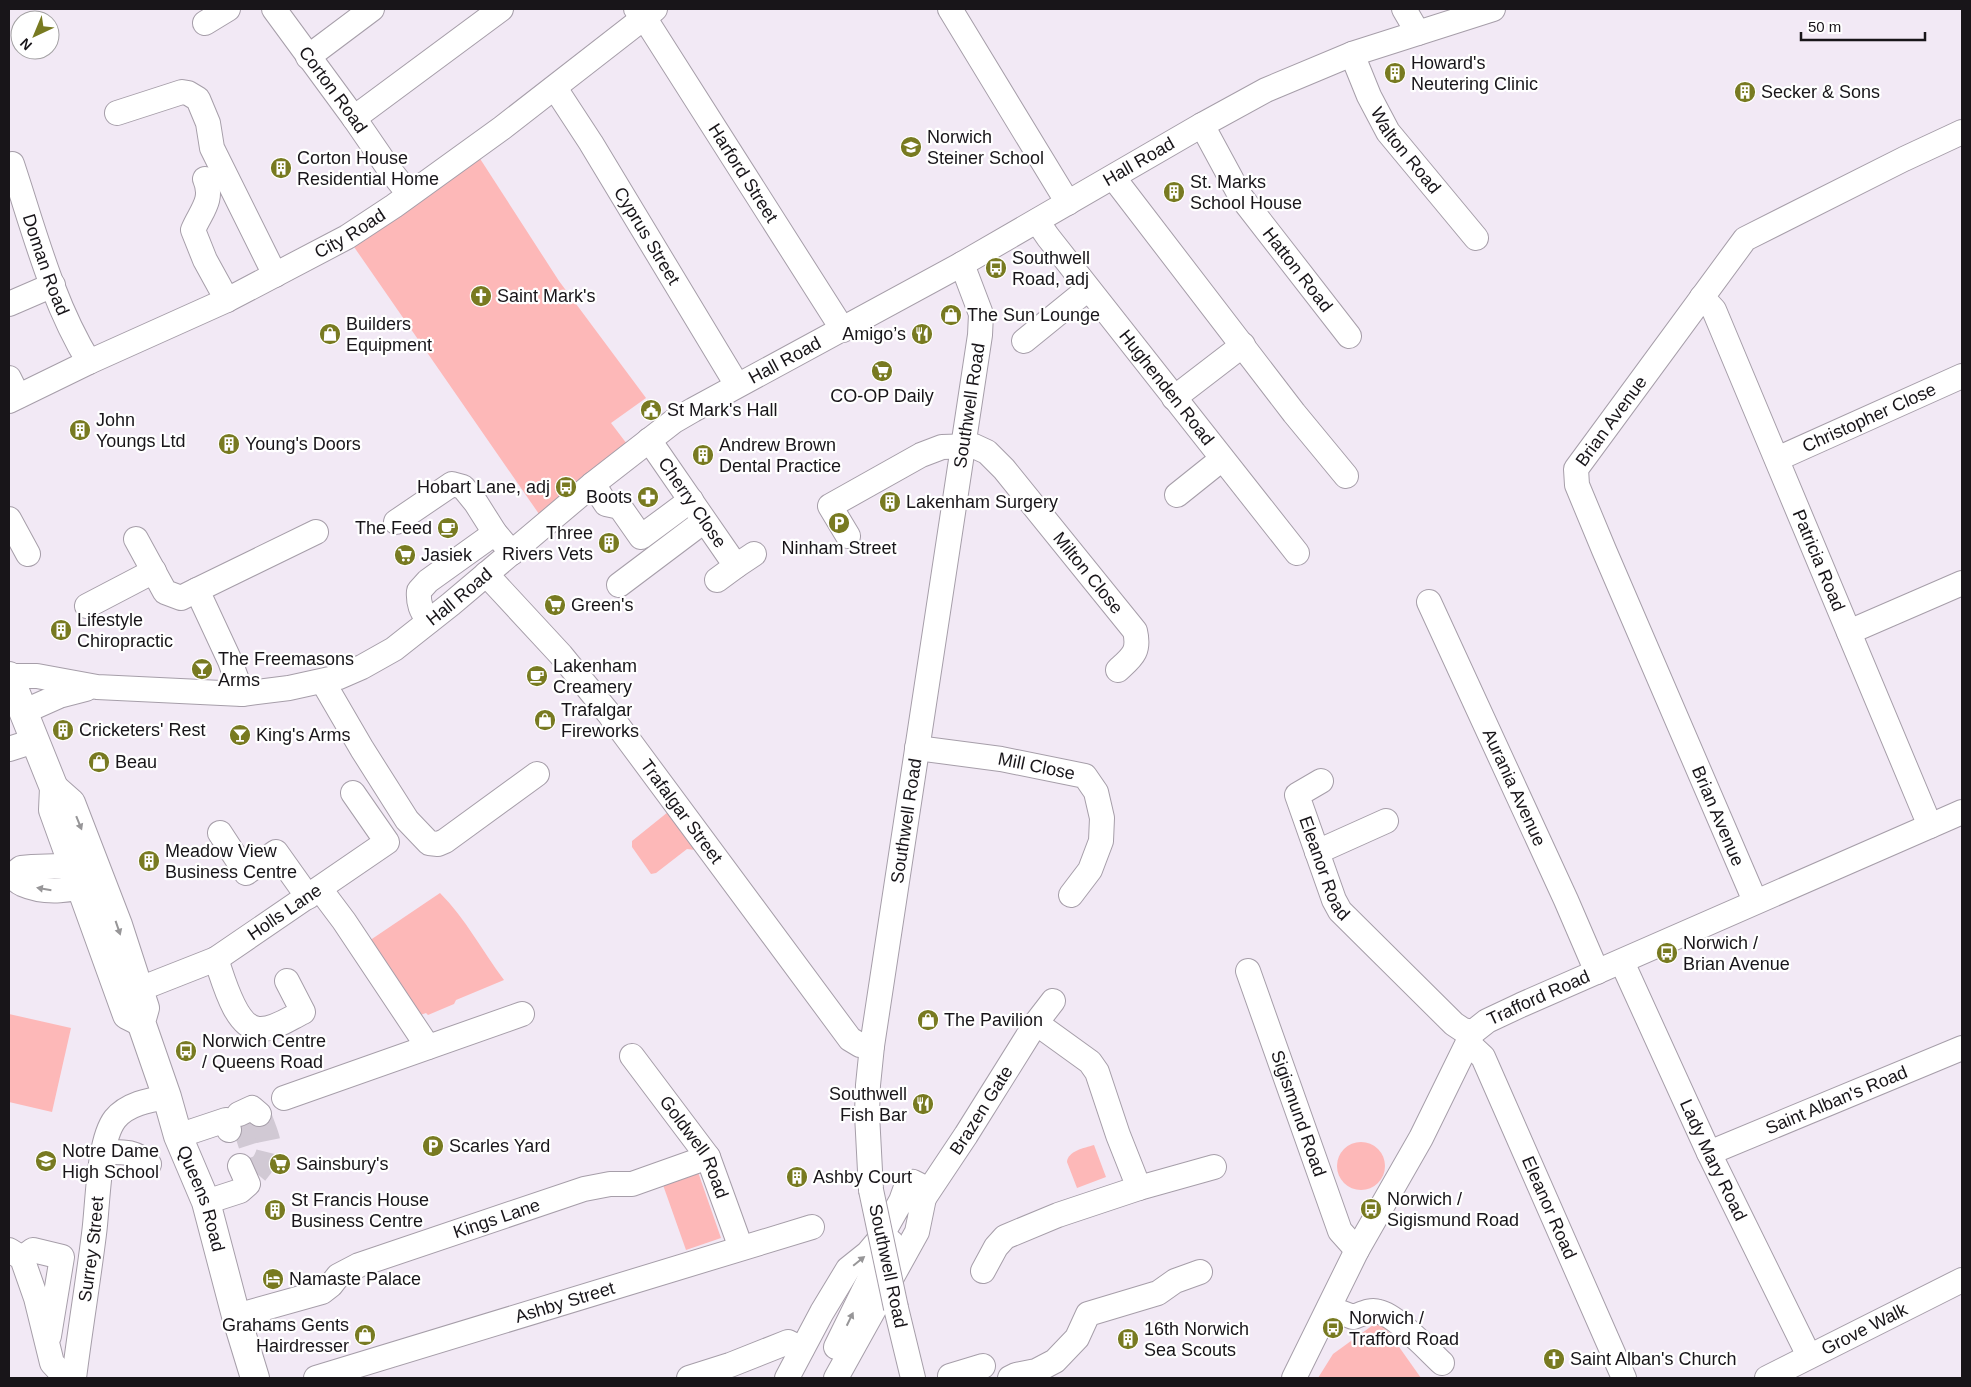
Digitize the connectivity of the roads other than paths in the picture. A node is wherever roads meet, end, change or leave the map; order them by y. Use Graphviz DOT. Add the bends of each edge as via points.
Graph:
graph roads {
  1 [pos="228,9"];
  2 [pos="274,9"];
  3 [pos="372,9"];
  4 [pos="501,9"];
  5 [pos="950,9"];
  6 [pos="1404,9"];
  7 [pos="1493,9"];
  8 [pos="645,12"];
  9 [pos="204,23"];
  10 [pos="1418,33"];
  11 [pos="1352,54"];
  12 [pos="308,57"];
  13 [pos="555,88"];
  14 [pos="117,113"];
  15 [pos="354,118"];
  16 [pos="1202,125"];
  17 [pos="1962,132"];
  18 [pos="12,164"];
  19 [pos="1113,177"];
  20 [pos="205,179"];
  21 [pos="409,194"];
  22 [pos="1068,203"];
  23 [pos="1037,221"];
  24 [pos="1476,238"];
  25 [pos="962,264"];
  26 [pos="276,275"];
  27 [pos="53,285"];
  28 [pos="1088,289"];
  29 [pos="1702,297"];
  30 [pos="227,300"];
  31 [pos="9,304"];
  32 [pos="844,330"];
  33 [pos="1349,336"];
  34 [pos="1024,341"];
  35 [pos="1242,345"];
  36 [pos="90,362"];
  37 [pos="1962,376"];
  38 [pos="737,385"];
  39 [pos="12,392"];
  40 [pos="1174,398"];
  41 [pos="649,440"];
  42 [pos="964,446"];
  43 [pos="1222,459"];
  44 [pos="1778,459"];
  45 [pos="1346,476"];
  46 [pos="593,484"];
  47 [pos="1177,495"];
  48 [pos="691,500"];
  49 [pos="9,519"];
  50 [pos="704,521"];
  51 [pos="396,522"];
  52 [pos="316,532"];
  53 [pos="494,533"];
  54 [pos="848,536"];
  55 [pos="136,539"];
  56 [pos="512,553"];
  57 [pos="1297,553"];
  58 [pos="28,554"];
  59 [pos="736,567"];
  60 [pos="154,571"];
  61 [pos="486,574"];
  62 [pos="1962,583"];
  63 [pos="619,585"];
  64 [pos="197,590"];
  65 [pos="1429,602"];
  66 [pos="87,606"];
  67 [pos="429,621"];
  68 [pos="1849,632"];
  69 [pos="1118,670"];
  70 [pos="9,676"];
  71 [pos="323,682"];
  72 [pos="97,687"];
  73 [pos="242,694"];
  74 [pos="24,712"];
  75 [pos="21,745"];
  76 [pos="917,748"];
  77 [pos="537,774"];
  78 [pos="1321,781"];
  79 [pos="353,793"];
  80 [pos="1962,812"];
  81 [pos="1386,821"];
  82 [pos="1930,826"];
  83 [pos="220,833"];
  84 [pos="1317,852"];
  85 [pos="10,875"];
  86 [pos="87,876"];
  87 [pos="314,893"];
  88 [pos="1071,895"];
  89 [pos="1755,901"];
  90 [pos="216,958"];
  91 [pos="1622,962"];
  92 [pos="1248,971"];
  93 [pos="1596,972"];
  94 [pos="287,981"];
  95 [pos="130,993"];
  96 [pos="1052,1001"];
  97 [pos="522,1014"];
  98 [pos="1036,1023"];
  99 [pos="1471,1038"];
  100 [pos="872,1046"];
  101 [pos="428,1047"];
  102 [pos="1962,1048"];
  103 [pos="632,1056"];
  104 [pos="167,1096"];
  105 [pos="284,1098"];
  106 [pos="239,1120"];
  107 [pos="178,1136"];
  108 [pos="103,1152"];
  109 [pos="1709,1153"];
  110 [pos="708,1157"];
  111 [pos="149,1164"];
  112 [pos="1214,1167"];
  113 [pos="248,1174"];
  114 [pos="1139,1188"];
  115 [pos="924,1198"];
  116 [pos="206,1202"];
  117 [pos="812,1227"];
  118 [pos="740,1248"];
  119 [pos="1357,1250"];
  120 [pos="15,1254"];
  121 [pos="983,1271"];
  122 [pos="1200,1272"];
  123 [pos="1962,1280"];
  124 [pos="1329,1308"];
  125 [pos="236,1316"];
  126 [pos="48,1343"];
  127 [pos="802,1349"];
  128 [pos="1809,1356"];
  129 [pos="1442,1363"];
  130 [pos="983,1366"];
  131 [pos="950,1376"];
  132 [pos="66,1378"];
  133 [pos="74,1378"];
  134 [pos="255,1378"];
  135 [pos="316,1378"];
  136 [pos="689,1378"];
  137 [pos="787,1378"];
  138 [pos="821,1378"];
  139 [pos="836,1378"];
  140 [pos="913,1378"];
  141 [pos="1010,1378"];
  142 [pos="1294,1378"];
  143 [pos="1624,1378"];
  144 [pos="1767,1378"];
  1 -- 9 [label="street"];
  2 -- 12 [label="street, Corton Road"];
  3 -- 12 [label="street"];
  4 -- 15 [label="street"];
  5 -- 22 [label="street"];
  6 -- 10 [label="street"];
  7 -- 10 [label="street, Hall Road"];
  8 -- 13 [label="street, City Road"];
  8 -- 32 [label="street, Harford Street"];
  10 -- 11 [label="street, Hall Road"];
  11 -- 16 [label="street, Hall Road" via="1266,90"];
  11 -- 24 [label="street, Walton Road" via="1388,132"];
  12 -- 15 [label="street, Corton Road"];
  13 -- 21 [label="street, City Road"];
  13 -- 38 [label="street, Cyprus Street"];
  14 -- 26 [label="street" via="182,92 198,98 208,123 212,148"];
  15 -- 21 [label="street, Corton Road"];
  16 -- 19 [label="street, Hall Road"];
  16 -- 33 [label="street, Hatton Road" via="1241,198"];
  17 -- 29 [label="street, Brian Avenue" via="1745,239"];
  18 -- 27 [label="street, Doman Road"];
  19 -- 22 [label="street, Hall Road"];
  19 -- 35 [label="street"];
  20 -- 30 [label="street" via="210,190 208,203 193,230"];
  21 -- 26 [label="street, City Road" via="347,237"];
  22 -- 23 [label="street, Hall Road"];
  23 -- 25 [label="street, Hall Road"];
  23 -- 28 [label="street, Hughenden Road"];
  25 -- 32 [label="street, Hall Road"];
  25 -- 42 [label="street, Southwell Road" via="981,314"];
  26 -- 30 [label="street, City Road"];
  27 -- 31 [label="street"];
  27 -- 36 [label="street, Doman Road" via="80,347"];
  28 -- 34 [label="street"];
  28 -- 40 [label="street, Hughenden Road"];
  29 -- 44 [label="street, Patricia Road" via="1714,310"];
  29 -- 89 [label="street, Brian Avenue" via="1576,469 1578,485 1604,550"];
  30 -- 36 [label="street, City Road"];
  32 -- 38 [label="street, Hall Road"];
  35 -- 40 [label="street"];
  35 -- 45 [label="street"];
  36 -- 39 [label="street, City Road"];
  37 -- 44 [label="street, Christopher Close"];
  38 -- 41 [label="street, Hall Road" via="674,421"];
  40 -- 43 [label="street, Hughenden Road"];
  41 -- 46 [label="street, Hall Road"];
  41 -- 48 [label="street, Cherry Close"];
  42 -- 54 [label="street" via="942,447 921,455 830,506"];
  42 -- 69 [label="street, Milton Close" via="974,446 994,459 1135,631 1138,642 1134,654"];
  42 -- 76 [label="street, Southwell Road"];
  43 -- 47 [label="street"];
  43 -- 57 [label="street, Hughenden Road"];
  44 -- 68 [label="street, Patricia Road"];
  46 -- 48 [label="street" via="606,504 620,507 641,537"];
  46 -- 56 [label="street, Hall Road"];
  48 -- 50 [label="street, Cherry Close"];
  49 -- 58 [label="street"];
  50 -- 59 [label="street, Cherry Close"];
  50 -- 63 [label="street"];
  51 -- 53 [label="street" via="427,494 452,484 463,487"];
  52 -- 64 [label="street"];
  53 -- 56 [label="street"];
  53 -- 67 [label="street" via="419,591 418,602"];
  55 -- 60 [label="street"];
  56 -- 61 [label="street, Hall Road"];
  60 -- 64 [label="street" via="166,592 181,598"];
  60 -- 66 [label="street"];
  61 -- 67 [label="street, Hall Road"];
  61 -- 100 [label="street, Trafalgar Street" via="561,655 610,715 850,1039 860,1045"];
  62 -- 68 [label="street"];
  64 -- 73 [label="street"];
  65 -- 93 [label="street, Aurania Avenue"];
  67 -- 71 [label="street, Hall Road" via="362,667"];
  68 -- 82 [label="street, Patricia Road"];
  70 -- 72 [label="street, Hall Road" via="37,676"];
  70 -- 74 [label="main road, Queens Road"];
  71 -- 73 [label="street, Hall Road"];
  71 -- 77 [label="street" via="362,750 412,826 429,843 444,841"];
  72 -- 73 [label="street, Hall Road"];
  72 -- 74 [label="street, Hall Road" via="58,696"];
  74 -- 75 [label="main road, Queens Road"];
  75 -- 86 [label="main road, Queens Road" via="54,788 53,810"];
  76 -- 88 [label="street, Mill Close" via="1001,758 1085,776 1096,792 1102,818 1101,841 1090,870"];
  76 -- 100 [label="street, Southwell Road"];
  78 -- 84 [label="street, Eleanor Road" via="1290,794"];
  79 -- 87 [label="street, Holls Lane" via="387,842"];
  80 -- 82 [label="street, Trafford Road"];
  81 -- 84 [label="street"];
  82 -- 89 [label="street, Trafford Road"];
  83 -- 87 [label="street" via="246,873 276,852"];
  84 -- 99 [label="street, Eleanor Road" via="1340,911"];
  85 -- 86 [label="street" via="22,884 65,891"];
  86 -- 95 [label="main road, Queens Road"];
  87 -- 90 [label="street, Holls Lane"];
  87 -- 101 [label="street" via="344,921"];
  89 -- 91 [label="street, Trafford Road"];
  90 -- 94 [label="street" via="229,997 243,1023 258,1030 307,1020"];
  90 -- 95 [label="street, Holls Lane"];
  91 -- 93 [label="street, Trafford Road"];
  91 -- 109 [label="street, Lady Mary Road"];
  92 -- 119 [label="street, Sigismund Road" via="1340,1231"];
  93 -- 99 [label="street, Trafford Road" via="1487,1021"];
  95 -- 104 [label="main road, Queens Road" via="145,1008 141,1022"];
  96 -- 98 [label="street, Brazen Gate"];
  97 -- 101 [label="street"];
  98 -- 114 [label="street" via="1090,1062"];
  98 -- 115 [label="street, Brazen Gate"];
  99 -- 119 [label="street, Trafford Road" via="1421,1138"];
  99 -- 143 [label="street, Eleanor Road" via="1483,1057"];
  100 -- 140 [label="street, Southwell Road, bridge" via="867,1114 871,1190"];
  101 -- 105 [label="street"];
  102 -- 109 [label="street, Saint Alban's Road"];
  103 -- 110 [label="street, Goldwell Road"];
  104 -- 107 [label="main road, Queens Road"];
  104 -- 108 [label="street, Surrey Street" via="148,1101 116,1118 108,1130"];
  106 -- 107 [label="street"];
  107 -- 116 [label="main road, Queens Road"];
  108 -- 111 [label="street" via="131,1153"];
  108 -- 133 [label="street, Surrey Street"];
  109 -- 128 [label="street, Lady Mary Road"];
  110 -- 118 [label="street, Goldwell Road"];
  110 -- 125 [label="street, Kings Lane" via="632,1184 581,1180 359,1265 338,1276 322,1292"];
  112 -- 114 [label="street"];
  113 -- 116 [label="street" via="240,1191"];
  114 -- 121 [label="street" via="1005,1237"];
  127 -- 115 [label="street, one-way" via="848,1269 879,1240 906,1187 913,1182 921,1186"];
  138 -- 115 [label="street, Brazen Gate, one-way" via="868,1282 909,1211"];
  115 -- 139 [label="street, Brazen Gate" via="917,1232"];
  116 -- 125 [label="main road, Queens Road"];
  117 -- 118 [label="street, Ashby Street"];
  118 -- 135 [label="street, Ashby Street"];
  119 -- 124 [label="street, Trafford Road"];
  120 -- 126 [label="street" via="36,1298"];
  120 -- 126 [label="street" via="33,1250 62,1257"];
  122 -- 141 [label="street" via="1175,1281 1158,1293 1088,1314 1077,1338 1055,1361 1036,1371"];
  123 -- 128 [label="street, Grove Walk"];
  124 -- 129 [label="street" via="1353,1317 1368,1311 1390,1316"];
  124 -- 142 [label="street, Trafford Road"];
  125 -- 134 [label="main road, Queens Road"];
  126 -- 132 [label="street" via="52,1364"];
  127 -- 136 [label="street" via="788,1342"];
  127 -- 137 [label="street"];
  128 -- 144 [label="street, Grove Walk"];
  130 -- 131 [label="street"];
}
